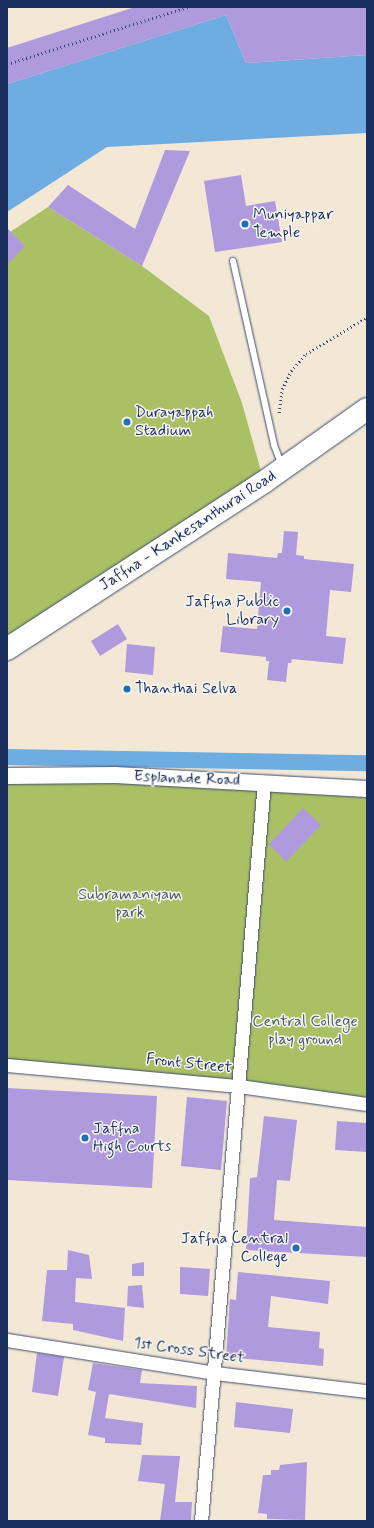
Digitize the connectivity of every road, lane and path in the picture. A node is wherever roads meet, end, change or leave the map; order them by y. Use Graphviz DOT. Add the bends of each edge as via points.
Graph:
graph roads {
  1 [pos="188,7"];
  2 [pos="7,64"];
  3 [pos="233,261"];
  4 [pos="367,318"];
  5 [pos="367,409"];
  6 [pos="278,417"];
  7 [pos="283,469"];
  8 [pos="7,649"];
  9 [pos="7,776"];
  10 [pos="264,782"];
  11 [pos="367,788"];
  12 [pos="7,1065"];
  13 [pos="239,1086"];
  14 [pos="367,1104"];
  15 [pos="7,1340"];
  16 [pos="216,1373"];
  17 [pos="367,1391"];
  18 [pos="201,1521"];
  1 -- 2 [label="path"];
  3 -- 7 [label="lane" via="274,445"];
  4 -- 6 [label="path" via="306,354 291,371 282,390"];
  5 -- 7 [label="highway, Jaffna - Kankesanthurai Road"];
  7 -- 8 [label="highway, Jaffna - Kankesanthurai Road"];
  9 -- 10 [label="street, Esplanade Road" via="115,775"];
  10 -- 11 [label="street, Esplanade Road"];
  10 -- 13 [label="street"];
  12 -- 13 [label="street, Front Street"];
  13 -- 14 [label="street, Front Street"];
  13 -- 16 [label="street"];
  15 -- 16 [label="street, 1st Cross Street"];
  16 -- 17 [label="street, 1st Cross Street"];
  16 -- 18 [label="street"];
}
